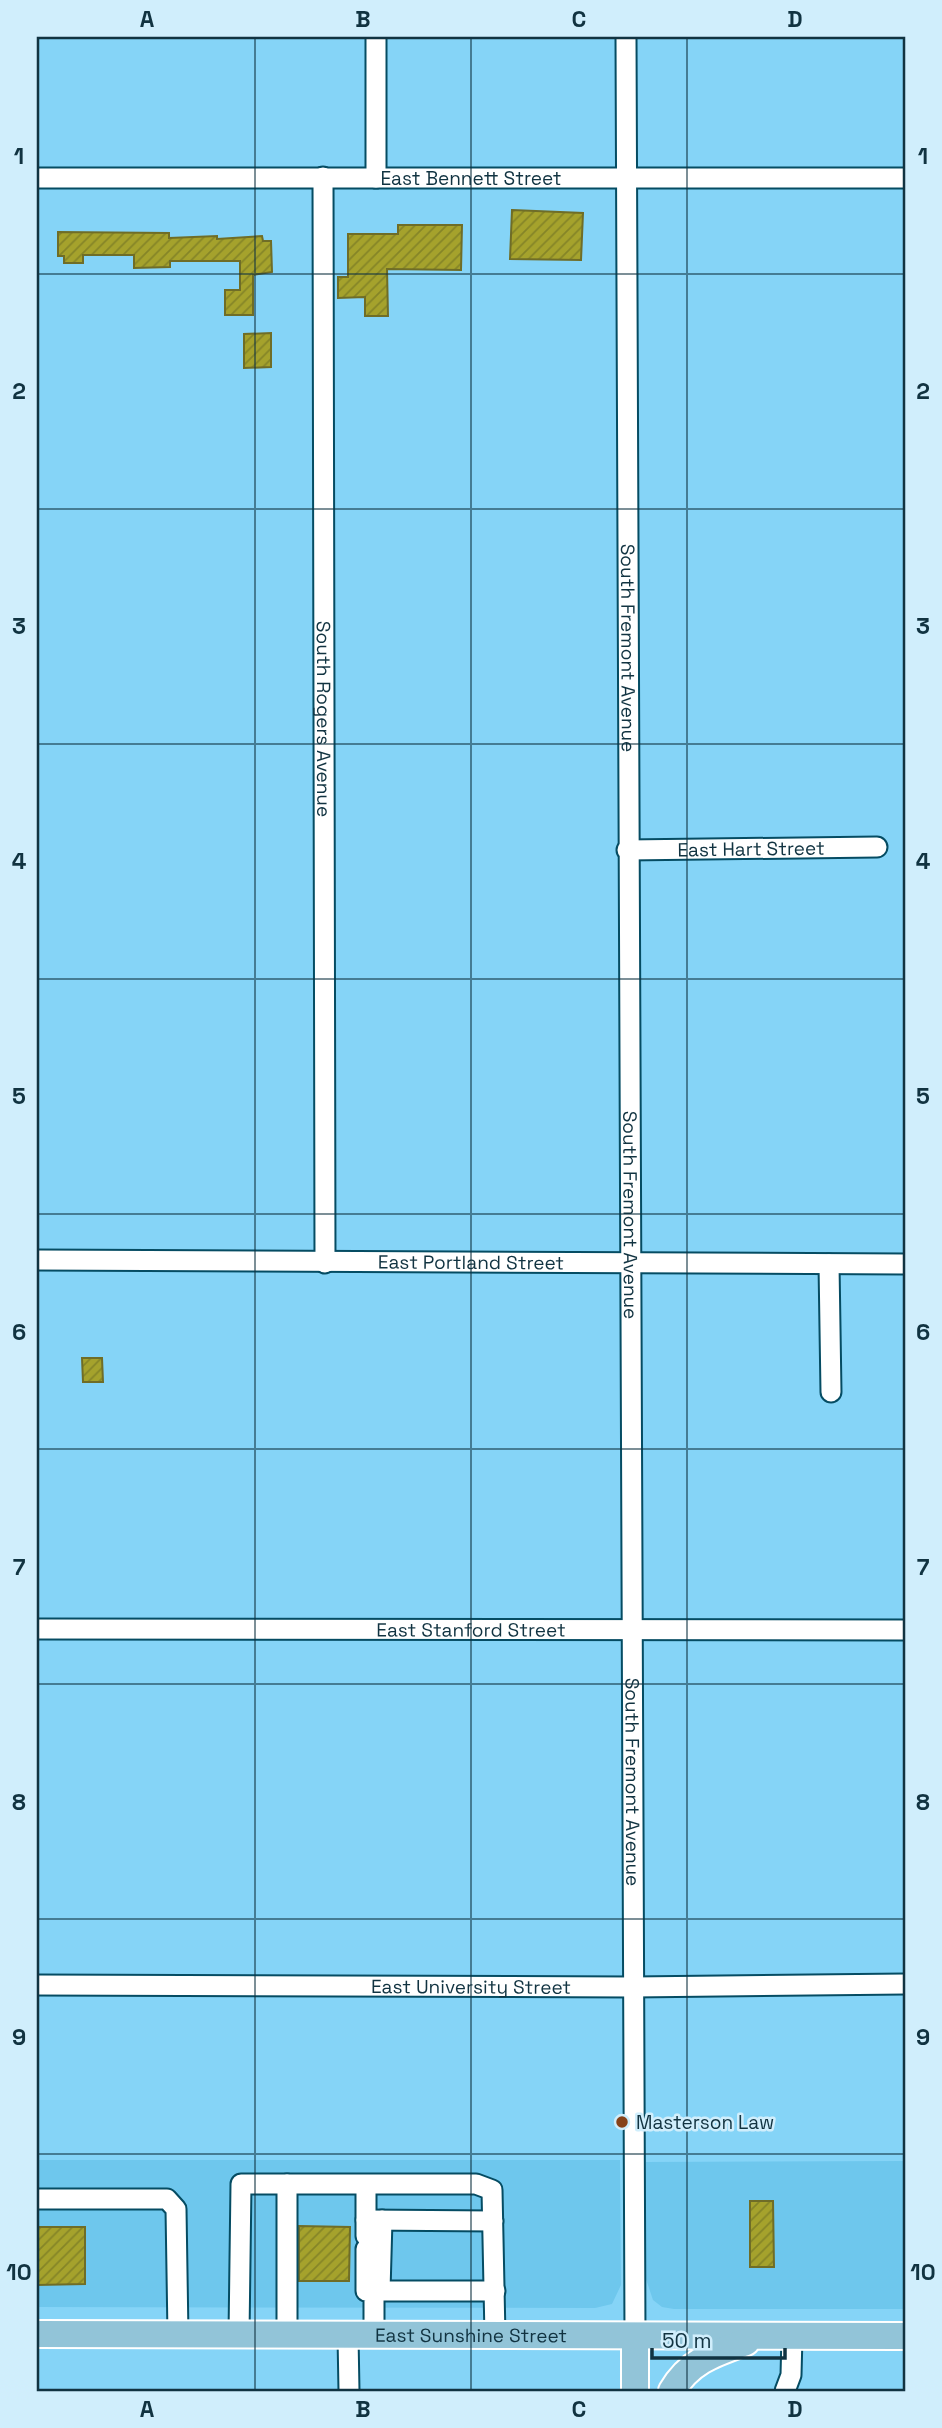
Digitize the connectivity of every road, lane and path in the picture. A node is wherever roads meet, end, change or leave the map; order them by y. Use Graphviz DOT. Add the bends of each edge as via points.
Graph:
graph roads {
  1 [pos="376,37"];
  2 [pos="625,37"];
  3 [pos="37,177"];
  4 [pos="323,177"];
  5 [pos="626,177"];
  6 [pos="376,178"];
  7 [pos="905,178"];
  8 [pos="877,847"];
  9 [pos="627,850"];
  10 [pos="37,1260"];
  11 [pos="325,1263"];
  12 [pos="630,1264"];
  13 [pos="829,1264"];
  14 [pos="905,1264"];
  15 [pos="831,1391"];
  16 [pos="37,1629"];
  17 [pos="631,1629"];
  18 [pos="905,1630"];
  19 [pos="905,1984"];
  20 [pos="37,1985"];
  21 [pos="633,1987"];
  22 [pos="287,2184"];
  23 [pos="366,2185"];
  24 [pos="37,2199"];
  25 [pos="494,2221"];
  26 [pos="370,2231"];
  27 [pos="377,2291"];
  28 [pos="495,2291"];
  29 [pos="37,2334"];
  30 [pos="178,2335"];
  31 [pos="239,2335"];
  32 [pos="287,2336"];
  33 [pos="361,2336"];
  34 [pos="495,2336"];
  35 [pos="635,2336"];
  36 [pos="764,2336"];
  37 [pos="792,2336"];
  38 [pos="905,2336"];
  39 [pos="349,2391"];
  40 [pos="635,2391"];
  41 [pos="671,2391"];
  42 [pos="785,2391"];
  1 -- 6 [label="street"];
  2 -- 5 [label="street, South Fremont Avenue"];
  3 -- 4 [label="street, East Bennett Street"];
  4 -- 6 [label="street, East Bennett Street"];
  4 -- 11 [label="street, South Rogers Avenue"];
  5 -- 6 [label="street, East Bennett Street"];
  5 -- 7 [label="street, East Bennett Street"];
  5 -- 9 [label="street, South Fremont Avenue"];
  8 -- 9 [label="street, East Hart Street"];
  9 -- 12 [label="street, South Fremont Avenue"];
  10 -- 11 [label="street, East Portland Street"];
  11 -- 12 [label="street, East Portland Street"];
  12 -- 13 [label="street, East Portland Street"];
  12 -- 17 [label="street, South Fremont Avenue"];
  13 -- 14 [label="street, East Portland Street"];
  13 -- 15 [label="street"];
  16 -- 17 [label="street, East Stanford Street"];
  17 -- 18 [label="street, East Stanford Street"];
  17 -- 21 [label="street, South Fremont Avenue"];
  19 -- 21 [label="street, East University Street"];
  20 -- 21 [label="street, East University Street"];
  21 -- 35 [label="street, South Fremont Avenue"];
  22 -- 23 [label="street"];
  22 -- 31 [label="street" via="241,2184"];
  22 -- 32 [label="street"];
  23 -- 25 [label="street" via="476,2184 492,2190"];
  23 -- 26 [label="street"];
  24 -- 30 [label="street" via="167,2199 176,2209"];
  25 -- 26 [label="street"];
  25 -- 28 [label="street"];
  26 -- 27 [label="street"];
  26 -- 27 [label="street" via="366,2291"];
  27 -- 28 [label="street"];
  27 -- 33 [label="street"];
  28 -- 34 [label="street"];
  29 -- 30 [label="main road, East Sunshine Street"];
  30 -- 31 [label="main road, East Sunshine Street"];
  31 -- 32 [label="main road, East Sunshine Street"];
  32 -- 33 [label="main road, East Sunshine Street"];
  33 -- 34 [label="main road, East Sunshine Street"];
  33 -- 39 [label="street"];
  34 -- 35 [label="main road, East Sunshine Street"];
  35 -- 36 [label="main road, East Sunshine Street"];
  35 -- 40 [label="main road, South Fremont Avenue"];
  36 -- 37 [label="main road, East Sunshine Street"];
  36 -- 41 [label="main road" via="701,2360"];
  37 -- 38 [label="main road, East Sunshine Street"];
  37 -- 42 [label="street" via="791,2375"];
}
